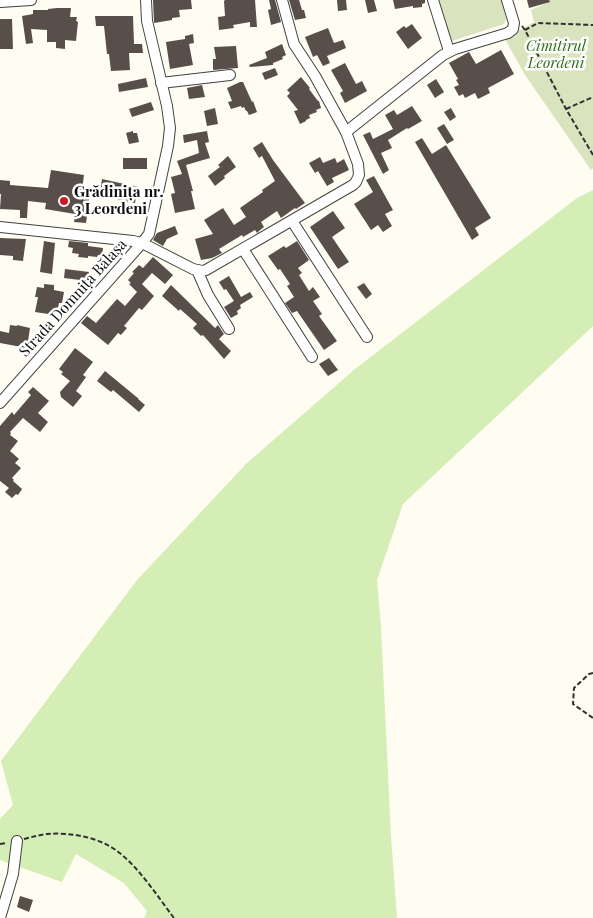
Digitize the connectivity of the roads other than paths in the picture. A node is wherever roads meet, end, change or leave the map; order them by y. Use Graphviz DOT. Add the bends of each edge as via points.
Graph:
graph roads {
  1 [pos="31,0"];
  2 [pos="146,0"];
  3 [pos="282,0"];
  4 [pos="433,0"];
  5 [pos="507,0"];
  6 [pos="0,2"];
  7 [pos="450,51"];
  8 [pos="230,76"];
  9 [pos="161,83"];
  10 [pos="346,132"];
  11 [pos="292,221"];
  12 [pos="0,227"];
  13 [pos="142,243"];
  14 [pos="243,249"];
  15 [pos="197,270"];
  16 [pos="229,329"];
  17 [pos="368,337"];
  18 [pos="312,357"];
  19 [pos="0,403"];
  20 [pos="17,840"];
  21 [pos="0,918"];
  1 -- 6 [label="street"];
  2 -- 9 [label="street, Strada Domnița Bălașa" via="147,21"];
  3 -- 10 [label="street" via="294,44"];
  4 -- 7 [label="street"];
  5 -- 7 [label="street" via="514,26 511,31"];
  7 -- 10 [label="street"];
  8 -- 9 [label="street"];
  9 -- 13 [label="street, Strada Domnița Bălașa" via="170,136 151,227"];
  10 -- 11 [label="street" via="359,168 356,182"];
  11 -- 14 [label="street"];
  11 -- 17 [label="street"];
  12 -- 13 [label="street"];
  13 -- 15 [label="street"];
  13 -- 19 [label="street, Strada Domnița Bălașa"];
  14 -- 15 [label="street" via="206,270"];
  14 -- 18 [label="street"];
  15 -- 16 [label="street"];
  20 -- 21 [label="street"];
}
